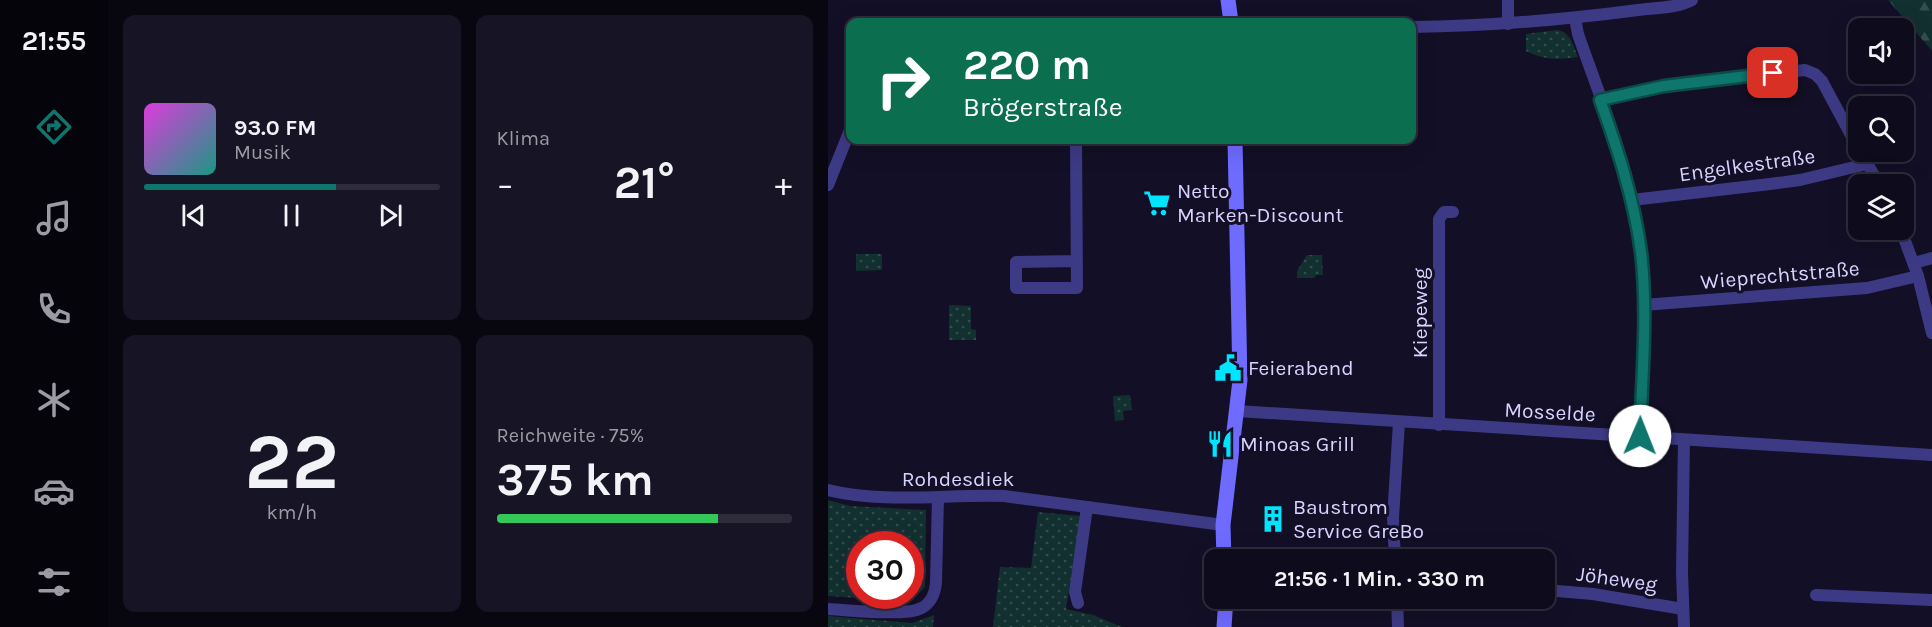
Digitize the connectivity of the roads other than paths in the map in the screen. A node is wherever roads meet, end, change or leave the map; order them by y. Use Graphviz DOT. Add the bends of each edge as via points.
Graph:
graph roads {
  1 [pos="1228,0"];
  2 [pos="1508,0"];
  3 [pos="1692,0"];
  4 [pos="1230,18"];
  5 [pos="1575,18"];
  6 [pos="1508,24"];
  7 [pos="1416,27"];
  8 [pos="1600,100"];
  9 [pos="1848,129"];
  10 [pos="846,140"];
  11 [pos="1076,144"];
  12 [pos="1235,144"];
  13 [pos="1867,164"];
  14 [pos="1873,174"];
  15 [pos="828,185"];
  16 [pos="1632,200"];
  17 [pos="1453,212"];
  18 [pos="1904,240"];
  19 [pos="1932,258"];
  20 [pos="1076,261"];
  21 [pos="1914,263"];
  22 [pos="1918,276"];
  23 [pos="1643,305"];
  24 [pos="1932,333"];
  25 [pos="1237,411"];
  26 [pos="1399,422"];
  27 [pos="1439,425"];
  28 [pos="1640,436"];
  29 [pos="1684,440"];
  30 [pos="1932,455"];
  31 [pos="828,490"];
  32 [pos="938,497"];
  33 [pos="1088,507"];
  34 [pos="1223,525"];
  35 [pos="1224,549"];
  36 [pos="1394,549"];
  37 [pos="1555,591"];
  38 [pos="1816,595"];
  39 [pos="1932,600"];
  40 [pos="1078,603"];
  41 [pos="828,609"];
  42 [pos="1225,609"];
  43 [pos="1397,609"];
  44 [pos="1683,609"];
  45 [pos="1224,627"];
  46 [pos="1398,627"];
  47 [pos="1684,627"];
  1 -- 4 [label="street"];
  2 -- 6 [label="street"];
  3 -- 5 [label="street"];
  5 -- 6 [label="street"];
  5 -- 8 [label="street"];
  6 -- 7 [label="street"];
  8 -- 9 [label="street" via="1664,86 1805,70 1822,81"];
  8 -- 16 [label="street"];
  10 -- 15 [label="street"];
  11 -- 20 [label="street"];
  12 -- 25 [label="street" via="1240,380"];
  13 -- 14 [label="street"];
  13 -- 16 [label="street, Engelkestraße" via="1790,181"];
  16 -- 23 [label="street" via="1641,253"];
  17 -- 27 [label="street, Kiepeweg" via="1444,212 1439,219"];
  18 -- 21 [label="street"];
  19 -- 21 [label="street"];
  20 -- 20 [label="street" via="1077,288 1016,288 1016,262"];
  21 -- 22 [label="street"];
  22 -- 23 [label="street, Wieprechtstraße" via="1867,288"];
  22 -- 24 [label="street"];
  23 -- 28 [label="street"];
  25 -- 26 [label="street, Mosselde"];
  25 -- 34 [label="street"];
  26 -- 27 [label="street, Mosselde"];
  26 -- 36 [label="street"];
  27 -- 28 [label="street, Mosselde"];
  28 -- 29 [label="street, Mosselde"];
  29 -- 30 [label="street, Mosselde"];
  29 -- 44 [label="street"];
  31 -- 32 [label="street, Rohdesdiek" via="892,499"];
  32 -- 33 [label="street, Rohdesdiek" via="1004,496"];
  32 -- 41 [label="street" via="935,592 925,606 909,612"];
  33 -- 34 [label="street, Rohdesdiek"];
  33 -- 40 [label="street" via="1075,592"];
  34 -- 35 [label="street"];
  37 -- 44 [label="street, Jöheweg"];
  38 -- 39 [label="street"];
  42 -- 45 [label="street"];
  43 -- 46 [label="street"];
  44 -- 47 [label="street"];
}
